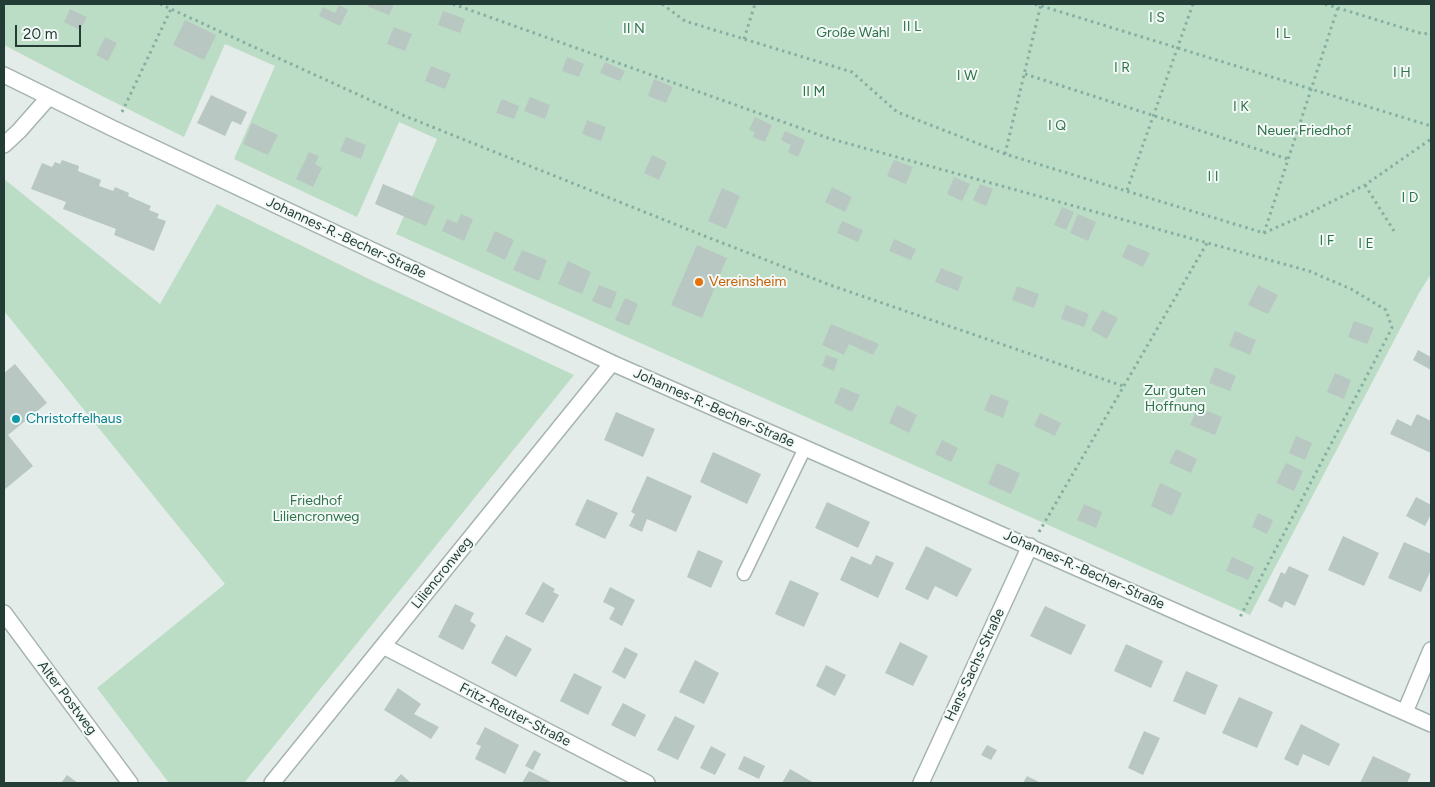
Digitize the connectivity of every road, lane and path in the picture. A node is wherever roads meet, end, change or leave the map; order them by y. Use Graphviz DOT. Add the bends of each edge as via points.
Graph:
graph roads {
  1 [pos="160,4"];
  2 [pos="453,4"];
  3 [pos="662,4"];
  4 [pos="755,4"];
  5 [pos="1035,4"];
  6 [pos="1193,4"];
  7 [pos="1325,4"];
  8 [pos="1340,4"];
  9 [pos="1041,5"];
  10 [pos="1338,8"];
  11 [pos="171,9"];
  12 [pos="1431,33"];
  13 [pos="744,39"];
  14 [pos="1177,48"];
  15 [pos="1025,74"];
  16 [pos="4,75"];
  17 [pos="1311,89"];
  18 [pos="49,97"];
  19 [pos="1154,115"];
  20 [pos="1431,126"];
  21 [pos="114,129"];
  22 [pos="1431,139"];
  23 [pos="4,145"];
  24 [pos="1006,154"];
  25 [pos="1288,159"];
  26 [pos="1366,185"];
  27 [pos="1127,190"];
  28 [pos="1394,231"];
  29 [pos="1264,233"];
  30 [pos="1207,242"];
  31 [pos="612,363"];
  32 [pos="1123,386"];
  33 [pos="805,448"];
  34 [pos="1030,546"];
  35 [pos="744,574"];
  36 [pos="4,613"];
  37 [pos="1230,635"];
  38 [pos="383,646"];
  39 [pos="1431,650"];
  40 [pos="1405,712"];
  41 [pos="1431,724"];
  42 [pos="130,783"];
  43 [pos="272,783"];
  44 [pos="647,783"];
  45 [pos="921,783"];
  1 -- 11 [label="path"];
  2 -- 30 [label="path" via="828,138"];
  3 -- 13 [label="path" via="685,20"];
  4 -- 13 [label="path"];
  5 -- 9 [label="path"];
  6 -- 14 [label="path"];
  7 -- 10 [label="path"];
  8 -- 10 [label="path"];
  9 -- 14 [label="path"];
  9 -- 15 [label="path"];
  10 -- 12 [label="path" via="1423,34"];
  10 -- 17 [label="path"];
  11 -- 21 [label="path"];
  11 -- 32 [label="path" via="405,116 697,233 830,285"];
  13 -- 24 [label="path" via="852,72 897,112"];
  14 -- 17 [label="path"];
  14 -- 19 [label="path"];
  15 -- 19 [label="path"];
  15 -- 24 [label="path"];
  16 -- 18 [label="street, Johannes-R.-Becher-Straße"];
  17 -- 20 [label="path"];
  17 -- 25 [label="path"];
  18 -- 21 [label="street, Johannes-R.-Becher-Straße"];
  18 -- 23 [label="street"];
  19 -- 25 [label="path"];
  19 -- 27 [label="path"];
  21 -- 31 [label="street, Johannes-R.-Becher-Straße"];
  22 -- 26 [label="path"];
  24 -- 27 [label="path"];
  25 -- 29 [label="path"];
  26 -- 28 [label="path"];
  26 -- 29 [label="path"];
  27 -- 29 [label="path"];
  30 -- 32 [label="path"];
  30 -- 37 [label="path" via="1309,271 1352,289 1386,310 1392,328"];
  31 -- 33 [label="street, Johannes-R.-Becher-Straße"];
  31 -- 38 [label="street, Liliencronweg"];
  32 -- 34 [label="path"];
  33 -- 34 [label="street, Johannes-R.-Becher-Straße"];
  33 -- 35 [label="lane"];
  34 -- 37 [label="street, Johannes-R.-Becher-Straße"];
  34 -- 45 [label="street, Hans-Sachs-Straße"];
  36 -- 42 [label="street, Alter Postweg"];
  37 -- 40 [label="street, Johannes-R.-Becher-Straße"];
  38 -- 43 [label="street, Liliencronweg"];
  38 -- 44 [label="street, Fritz-Reuter-Straße"];
  39 -- 40 [label="street"];
  40 -- 41 [label="street, Johannes-R.-Becher-Straße"];
}
